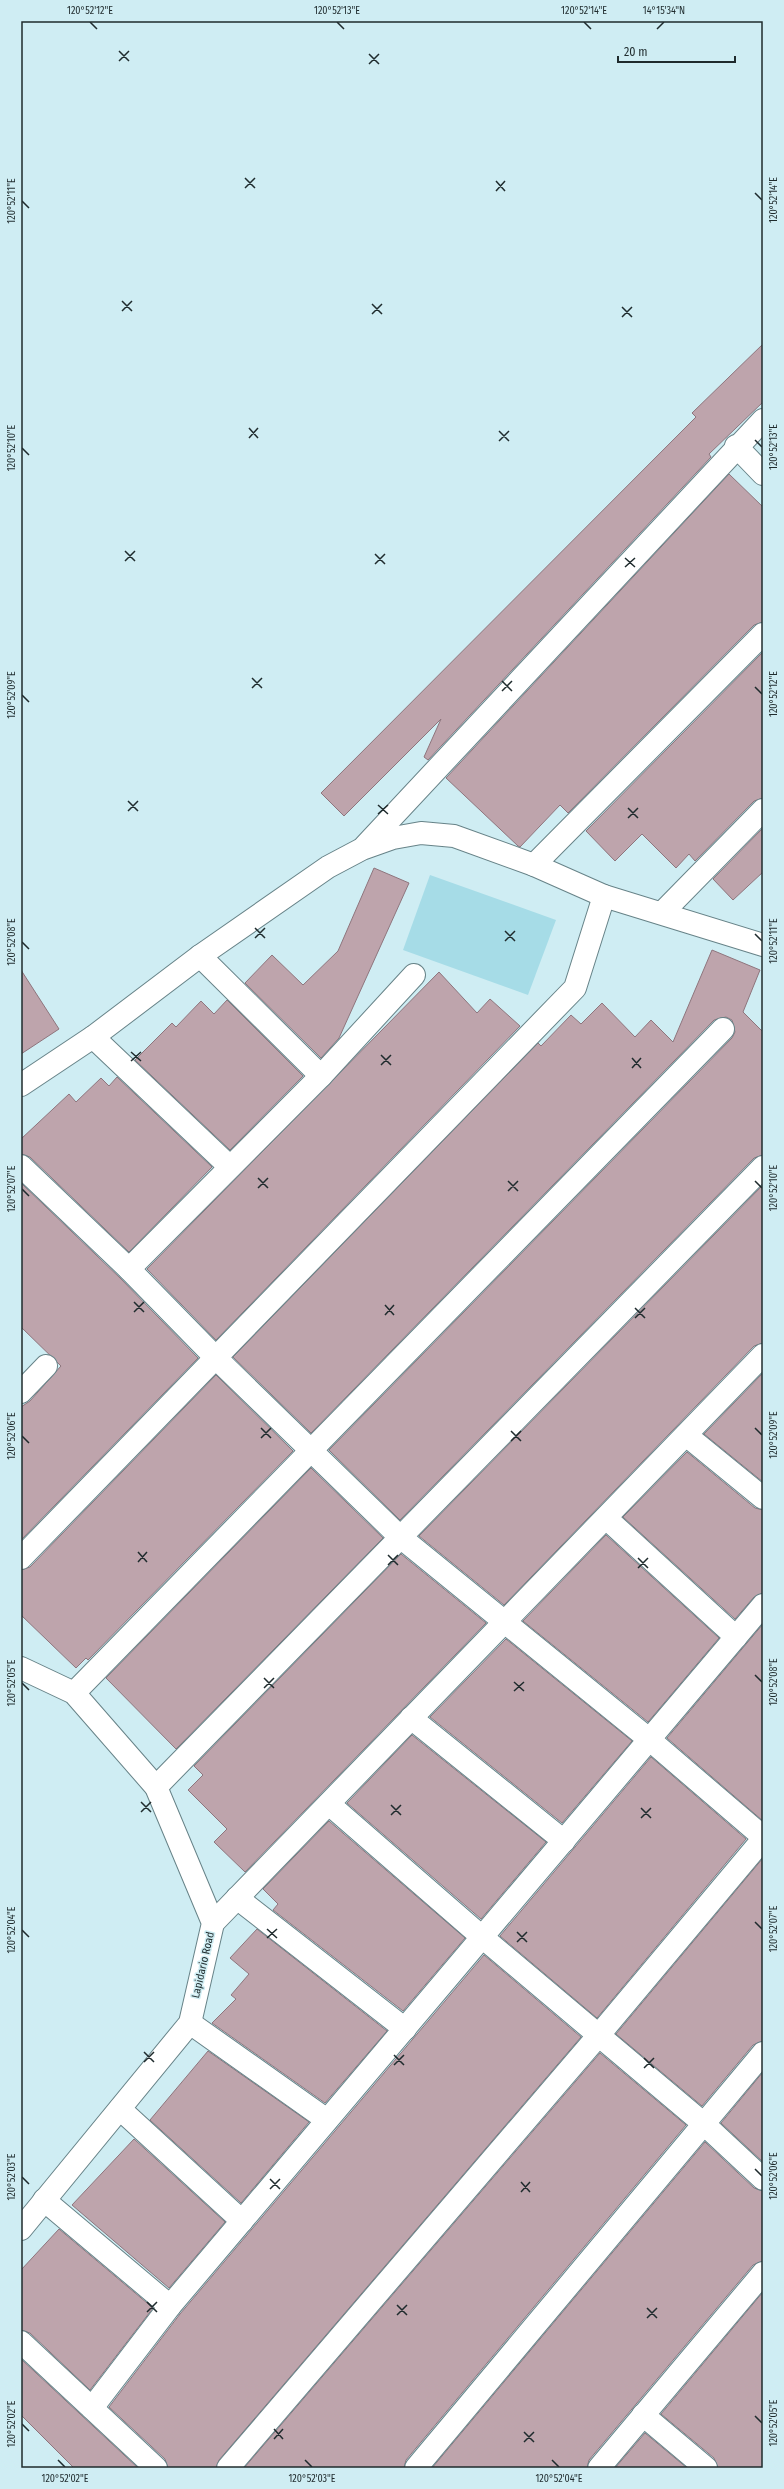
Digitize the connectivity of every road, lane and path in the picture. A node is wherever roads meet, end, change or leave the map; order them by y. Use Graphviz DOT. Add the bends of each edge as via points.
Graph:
graph roads {
  1 [pos="763,420"];
  2 [pos="736,446"];
  3 [pos="763,474"];
  4 [pos="763,634"];
  5 [pos="763,810"];
  6 [pos="362,849"];
  7 [pos="534,865"];
  8 [pos="604,896"];
  9 [pos="662,913"];
  10 [pos="763,945"];
  11 [pos="200,956"];
  12 [pos="414,975"];
  13 [pos="723,1029"];
  14 [pos="93,1037"];
  15 [pos="321,1076"];
  16 [pos="21,1085"];
  17 [pos="21,1166"];
  18 [pos="230,1167"];
  19 [pos="763,1167"];
  20 [pos="130,1269"];
  21 [pos="763,1355"];
  22 [pos="217,1358"];
  23 [pos="46,1366"];
  24 [pos="21,1392"];
  25 [pos="686,1435"];
  26 [pos="311,1450"];
  27 [pos="763,1498"];
  28 [pos="606,1518"];
  29 [pos="399,1536"];
  30 [pos="21,1558"];
  31 [pos="763,1605"];
  32 [pos="506,1622"];
  33 [pos="736,1637"];
  34 [pos="21,1668"];
  35 [pos="74,1694"];
  36 [pos="412,1718"];
  37 [pos="650,1740"];
  38 [pos="156,1787"];
  39 [pos="329,1804"];
  40 [pos="763,1838"];
  41 [pos="564,1840"];
  42 [pos="237,1898"];
  43 [pos="213,1924"];
  44 [pos="482,1937"];
  45 [pos="190,2023"];
  46 [pos="404,2029"];
  47 [pos="598,2036"];
  48 [pos="763,2053"];
  49 [pos="120,2109"];
  50 [pos="327,2120"];
  51 [pos="704,2124"];
  52 [pos="763,2179"];
  53 [pos="44,2200"];
  54 [pos="242,2221"];
  55 [pos="21,2229"];
  56 [pos="763,2273"];
  57 [pos="170,2306"];
  58 [pos="21,2342"];
  59 [pos="92,2408"];
  60 [pos="642,2415"];
  61 [pos="156,2468"];
  62 [pos="228,2468"];
  63 [pos="416,2468"];
  64 [pos="598,2468"];
  65 [pos="706,2468"];
  1 -- 2 [label="street"];
  2 -- 3 [label="street"];
  2 -- 6 [label="street"];
  4 -- 7 [label="street"];
  5 -- 9 [label="street"];
  6 -- 7 [label="street" via="393,838 421,833 454,836"];
  6 -- 11 [label="street" via="328,867"];
  7 -- 8 [label="street"];
  8 -- 9 [label="street"];
  8 -- 22 [label="street" via="575,988"];
  9 -- 10 [label="street"];
  11 -- 14 [label="street"];
  11 -- 15 [label="street"];
  12 -- 15 [label="street"];
  13 -- 26 [label="street"];
  14 -- 16 [label="street"];
  14 -- 18 [label="street"];
  15 -- 18 [label="street"];
  17 -- 20 [label="street"];
  18 -- 20 [label="street"];
  19 -- 29 [label="street"];
  20 -- 22 [label="street"];
  21 -- 25 [label="street"];
  22 -- 26 [label="street"];
  22 -- 30 [label="street"];
  23 -- 24 [label="street"];
  25 -- 27 [label="street"];
  25 -- 28 [label="street"];
  26 -- 29 [label="street"];
  26 -- 35 [label="street"];
  28 -- 32 [label="street"];
  28 -- 33 [label="street"];
  29 -- 32 [label="street"];
  29 -- 38 [label="street"];
  31 -- 33 [label="street"];
  32 -- 36 [label="street"];
  32 -- 37 [label="street"];
  33 -- 37 [label="street"];
  34 -- 35 [label="street, Lapidario Road"];
  35 -- 38 [label="street, Lapidario Road"];
  36 -- 39 [label="street"];
  36 -- 41 [label="street"];
  37 -- 40 [label="street"];
  37 -- 41 [label="street"];
  38 -- 43 [label="street, Lapidario Road"];
  39 -- 42 [label="street"];
  39 -- 44 [label="street"];
  40 -- 47 [label="street"];
  41 -- 44 [label="street"];
  42 -- 43 [label="street"];
  42 -- 46 [label="street"];
  43 -- 45 [label="street, Lapidario Road"];
  44 -- 46 [label="street"];
  44 -- 47 [label="street"];
  45 -- 49 [label="street, Lapidario Road"];
  45 -- 50 [label="street"];
  46 -- 50 [label="street"];
  47 -- 51 [label="street"];
  47 -- 62 [label="street"];
  48 -- 51 [label="street"];
  49 -- 53 [label="street, Lapidario Road"];
  49 -- 54 [label="street"];
  50 -- 54 [label="street"];
  51 -- 52 [label="street"];
  51 -- 63 [label="street"];
  53 -- 55 [label="street, Lapidario Road"];
  53 -- 57 [label="street"];
  54 -- 57 [label="street"];
  56 -- 60 [label="street"];
  57 -- 59 [label="street"];
  58 -- 59 [label="street"];
  59 -- 61 [label="street"];
  60 -- 64 [label="street"];
  60 -- 65 [label="street"];
}
